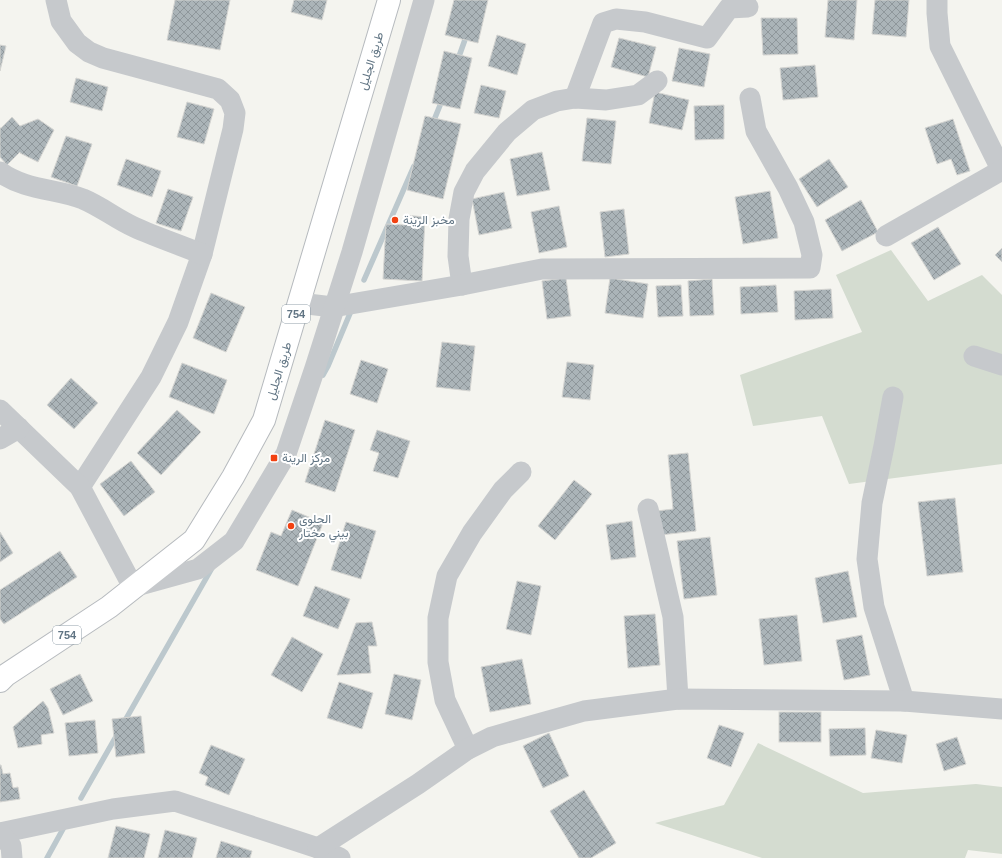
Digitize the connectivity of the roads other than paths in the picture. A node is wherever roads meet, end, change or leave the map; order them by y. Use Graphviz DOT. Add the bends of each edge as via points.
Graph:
graph roads {
  1 [pos="56,0"];
  2 [pos="389,0"];
  3 [pos="424,0"];
  4 [pos="937,0"];
  5 [pos="748,7"];
  6 [pos="658,81"];
  7 [pos="575,98"];
  8 [pos="750,98"];
  9 [pos="1002,171"];
  10 [pos="0,172"];
  11 [pos="886,236"];
  12 [pos="202,254"];
  13 [pos="462,285"];
  14 [pos="299,303"];
  15 [pos="334,307"];
  16 [pos="974,356"];
  17 [pos="1002,365"];
  18 [pos="893,398"];
  19 [pos="0,410"];
  20 [pos="19,428"];
  21 [pos="0,439"];
  22 [pos="521,472"];
  23 [pos="80,487"];
  24 [pos="648,509"];
  25 [pos="133,587"];
  26 [pos="0,665"];
  27 [pos="0,681"];
  28 [pos="678,699"];
  29 [pos="904,700"];
  30 [pos="1002,709"];
  31 [pos="468,749"];
  32 [pos="0,833"];
  33 [pos="318,848"];
  34 [pos="12,858"];
  35 [pos="340,858"];
  1 -- 12 [label="street" via="61,21 77,43 89,52 218,89 230,100 235,113 233,129"];
  2 -- 14 [label="main road, طريق الجليل / 754"];
  3 -- 15 [label="street"];
  4 -- 9 [label="street" via="940,46"];
  5 -- 7 [label="street" via="729,8 707,38 645,22 616,19 603,23"];
  6 -- 7 [label="street" via="638,95 606,100"];
  7 -- 13 [label="street" via="557,101 533,110 507,132 475,171 464,192 459,219 458,256"];
  8 -- 13 [label="street" via="756,131 804,222 812,255 810,268 542,269"];
  9 -- 11 [label="street"];
  10 -- 12 [label="street" via="8,178 38,188 81,199 133,226"];
  12 -- 23 [label="street" via="178,322 150,377"];
  13 -- 15 [label="street"];
  14 -- 15 [label="street"];
  14 -- 25 [label="main road, طريق الجليل / 754" via="264,420 233,477 194,540"];
  15 -- 25 [label="street" via="286,454 234,541 198,569"];
  16 -- 17 [label="street"];
  18 -- 29 [label="street" via="872,503 867,559 874,607"];
  19 -- 20 [label="street"];
  20 -- 21 [label="street"];
  20 -- 23 [label="street"];
  22 -- 31 [label="street" via="503,490 476,527 447,576 438,618 438,662 445,700"];
  23 -- 25 [label="street"];
  24 -- 28 [label="street" via="674,617"];
  25 -- 26 [label="main road, طريق الجليل / 754" via="94,604"];
  25 -- 27 [label="main road, طريق الجليل / 754" via="109,607"];
  28 -- 29 [label="street"];
  28 -- 31 [label="street" via="584,711 492,737"];
  29 -- 30 [label="street"];
  31 -- 33 [label="street"];
  32 -- 33 [label="street" via="113,809 175,800"];
  32 -- 34 [label="street" via="11,846"];
  33 -- 35 [label="street"];
}
